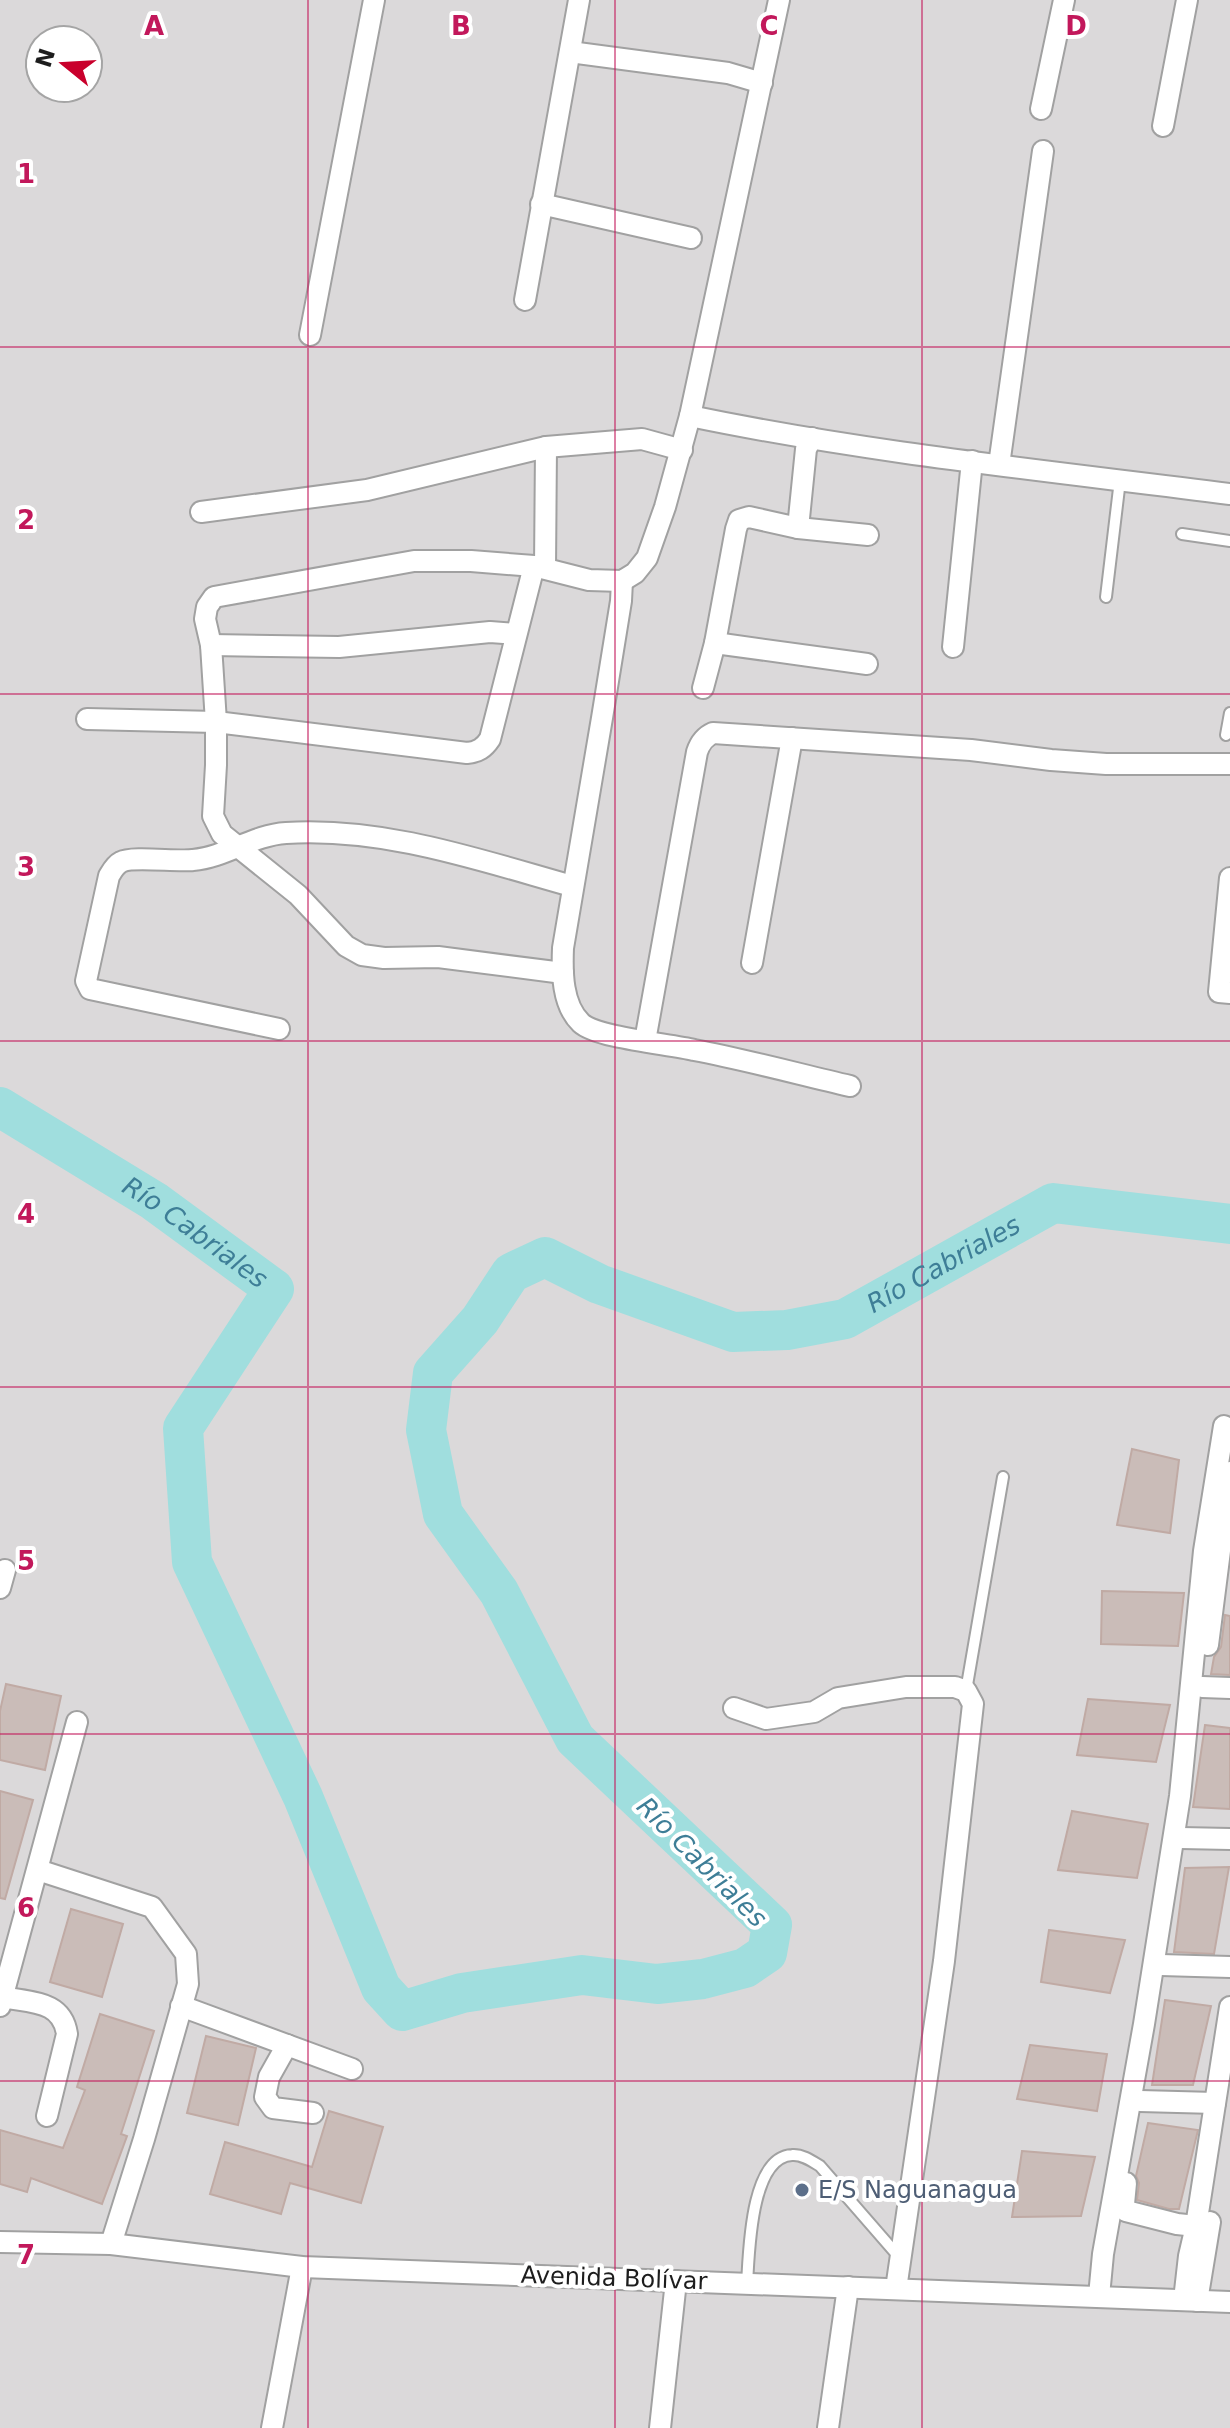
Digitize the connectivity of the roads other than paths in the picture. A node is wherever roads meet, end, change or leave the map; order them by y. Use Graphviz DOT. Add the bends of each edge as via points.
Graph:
graph roads {
  1 [pos="374,0"];
  2 [pos="579,0"];
  3 [pos="779,0"];
  4 [pos="1064,0"];
  5 [pos="1187,0"];
  6 [pos="570,52"];
  7 [pos="762,83"];
  8 [pos="1041,109"];
  9 [pos="1163,126"];
  10 [pos="1043,151"];
  11 [pos="541,204"];
  12 [pos="691,238"];
  13 [pos="525,300"];
  14 [pos="310,335"];
  15 [pos="690,416"];
  16 [pos="812,438"];
  17 [pos="546,447"];
  18 [pos="682,450"];
  19 [pos="972,461"];
  20 [pos="999,465"];
  21 [pos="1120,480"];
  22 [pos="1230,494"];
  23 [pos="201,512"];
  24 [pos="798,528"];
  25 [pos="1182,534"];
  26 [pos="868,535"];
  27 [pos="1230,541"];
  28 [pos="540,567"];
  29 [pos="622,581"];
  30 [pos="1106,597"];
  31 [pos="516,634"];
  32 [pos="715,643"];
  33 [pos="211,645"];
  34 [pos="953,647"];
  35 [pos="867,664"];
  36 [pos="703,688"];
  37 [pos="1230,713"];
  38 [pos="87,719"];
  39 [pos="216,722"];
  40 [pos="1226,735"];
  41 [pos="792,738"];
  42 [pos="1230,764"];
  43 [pos="238,847"];
  44 [pos="1230,878"];
  45 [pos="572,886"];
  46 [pos="752,963"];
  47 [pos="563,973"];
  48 [pos="1230,993"];
  49 [pos="279,1029"];
  50 [pos="645,1041"];
  51 [pos="850,1086"];
  52 [pos="1224,1426"];
  53 [pos="1230,1472"];
  54 [pos="1003,1477"];
  55 [pos="1225,1560"];
  56 [pos="1202,1687"];
  57 [pos="1230,1688"];
  58 [pos="966,1691"];
  59 [pos="734,1708"];
  60 [pos="77,1722"];
  61 [pos="1181,1838"];
  62 [pos="1230,1839"];
  63 [pos="38,1870"];
  64 [pos="1161,1965"];
  65 [pos="1230,1967"];
  66 [pos="1,2002"];
  67 [pos="181,2006"];
  68 [pos="1230,2007"];
  69 [pos="287,2045"];
  70 [pos="352,2069"];
  71 [pos="1223,2097"];
  72 [pos="1140,2101"];
  73 [pos="313,2113"];
  74 [pos="47,2116"];
  75 [pos="1227,2133"];
  76 [pos="1196,2226"];
  77 [pos="0,2242"];
  78 [pos="111,2244"];
  79 [pos="900,2258"];
  80 [pos="302,2267"];
  81 [pos="676,2281"];
  82 [pos="747,2284"];
  83 [pos="848,2287"];
  84 [pos="896,2289"];
  85 [pos="1099,2296"];
  86 [pos="1191,2300"];
  87 [pos="1230,2302"];
  88 [pos="272,2428"];
  89 [pos="660,2428"];
  90 [pos="828,2428"];
  1 -- 14 [label="street"];
  2 -- 6 [label="street"];
  3 -- 7 [label="street"];
  4 -- 8 [label="street"];
  5 -- 9 [label="street"];
  6 -- 7 [label="street" via="728,73"];
  6 -- 11 [label="street"];
  7 -- 15 [label="street"];
  10 -- 20 [label="street"];
  11 -- 12 [label="street"];
  11 -- 13 [label="street"];
  15 -- 16 [label="street"];
  15 -- 18 [label="street"];
  16 -- 19 [label="street"];
  16 -- 24 [label="street" via="806,449"];
  17 -- 18 [label="street" via="642,439"];
  17 -- 23 [label="street" via="367,490"];
  17 -- 28 [label="street"];
  18 -- 29 [label="street" via="647,558"];
  19 -- 20 [label="street"];
  19 -- 34 [label="street"];
  20 -- 21 [label="street"];
  21 -- 22 [label="street"];
  21 -- 30 [label="lane"];
  24 -- 26 [label="street"];
  24 -- 32 [label="street" via="749,517 739,520"];
  25 -- 27 [label="lane"];
  28 -- 29 [label="street" via="589,580"];
  28 -- 31 [label="street"];
  28 -- 33 [label="street" via="414,561 225,594 214,597 207,607"];
  29 -- 45 [label="street"];
  31 -- 33 [label="street" via="339,647"];
  31 -- 39 [label="street" via="490,739 475,752"];
  32 -- 35 [label="street"];
  32 -- 36 [label="street"];
  33 -- 39 [label="street"];
  37 -- 40 [label="lane"];
  38 -- 39 [label="street"];
  39 -- 43 [label="street" via="213,816 218,829"];
  41 -- 42 [label="street" via="1093,763"];
  41 -- 46 [label="street"];
  41 -- 50 [label="street" via="713,733 700,744"];
  43 -- 45 [label="street" via="289,833 376,837 434,847"];
  43 -- 47 [label="street" via="362,955 438,957"];
  43 -- 49 [label="street" via="193,860 125,861 116,866 109,876 86,984 94,991"];
  44 -- 48 [label="street" via="1219,992"];
  45 -- 47 [label="street"];
  47 -- 50 [label="street" via="571,1008 581,1023 595,1032"];
  50 -- 51 [label="street"];
  52 -- 85 [label="street" via="1204,1551 1180,1796"];
  53 -- 55 [label="street"];
  54 -- 58 [label="lane"];
  55 -- 56 [label="street"];
  56 -- 57 [label="street"];
  56 -- 61 [label="street"];
  58 -- 59 [label="street" via="906,1687 838,1698 814,1712 766,1719"];
  58 -- 79 [label="street" via="973,1704 945,1945"];
  60 -- 63 [label="street"];
  61 -- 62 [label="street"];
  61 -- 64 [label="street"];
  63 -- 66 [label="street"];
  63 -- 67 [label="street" via="152,1907 186,1954 188,1984"];
  64 -- 65 [label="street"];
  64 -- 72 [label="street"];
  66 -- 74 [label="street" via="43,2005 65,2023 67,2034"];
  67 -- 69 [label="street"];
  67 -- 78 [label="street"];
  68 -- 71 [label="street"];
  69 -- 70 [label="street"];
  69 -- 73 [label="street" via="269,2077 265,2097 273,2108"];
  71 -- 72 [label="street"];
  71 -- 75 [label="street"];
  71 -- 76 [label="street"];
  72 -- 76 [label="street" via="1126,2211"];
  75 -- 86 [label="street"];
  76 -- 86 [label="street" via="1189,2256"];
  77 -- 78 [label="street, Avenida Bolívar"];
  78 -- 80 [label="street, Avenida Bolívar"];
  79 -- 82 [label="lane" via="820,2166 791,2155 768,2171 758,2194"];
  79 -- 84 [label="street"];
  80 -- 81 [label="street, Avenida Bolívar"];
  80 -- 88 [label="street"];
  81 -- 82 [label="street, Avenida Bolívar"];
  81 -- 89 [label="street"];
  82 -- 83 [label="street, Avenida Bolívar"];
  83 -- 84 [label="street, Avenida Bolívar"];
  83 -- 90 [label="street"];
  84 -- 85 [label="street, Avenida Bolívar"];
  85 -- 86 [label="street, Avenida Bolívar"];
  86 -- 87 [label="street, Avenida Bolívar"];
}
